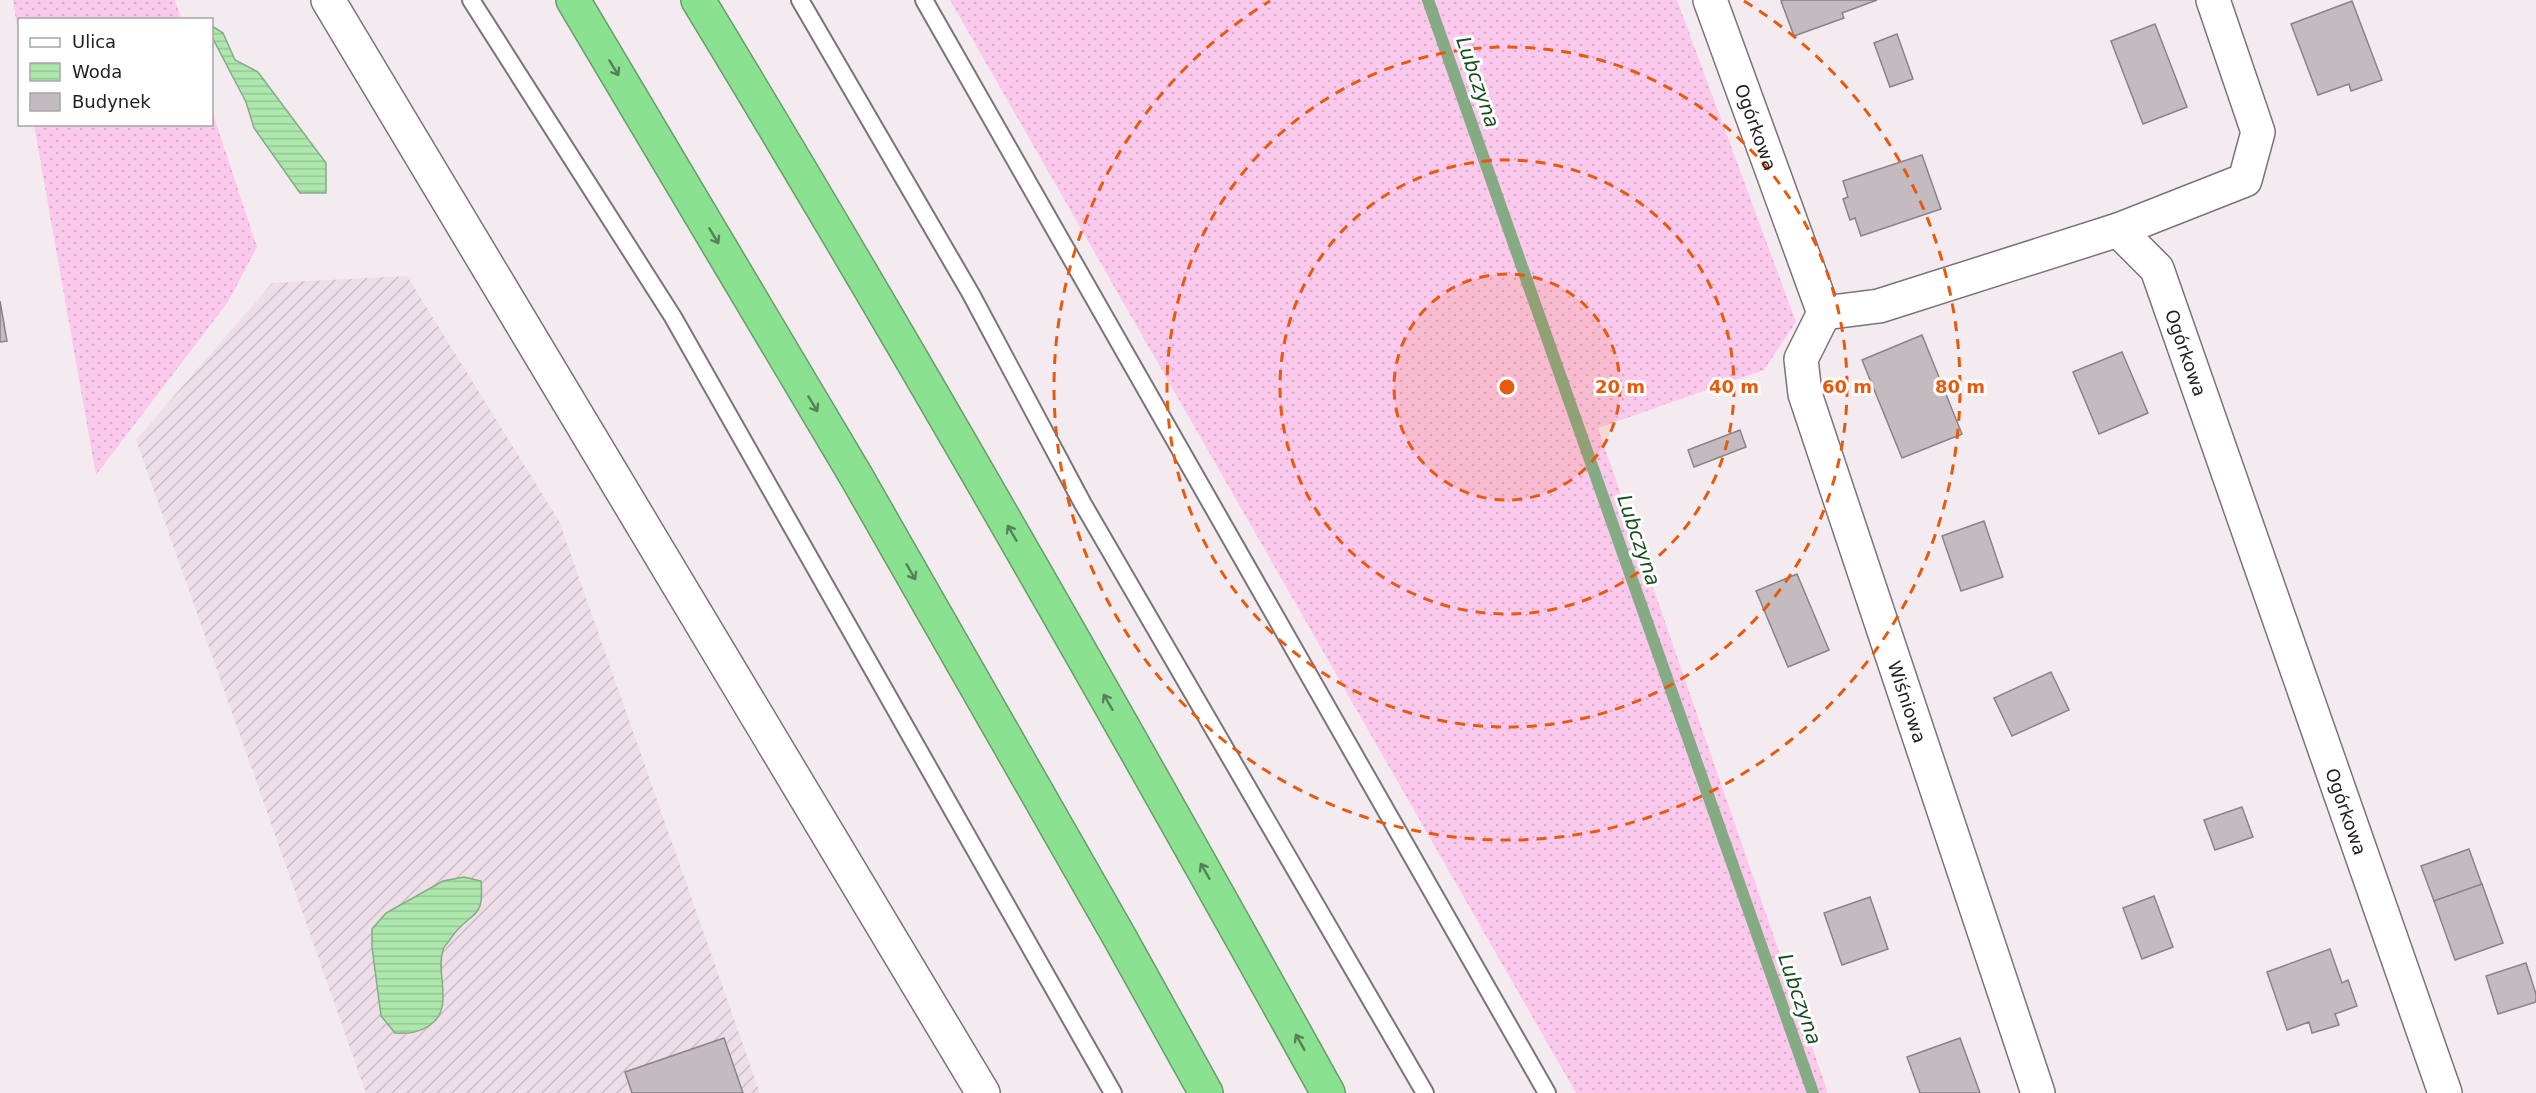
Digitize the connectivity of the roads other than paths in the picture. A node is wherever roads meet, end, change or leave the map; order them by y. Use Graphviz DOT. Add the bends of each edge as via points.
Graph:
graph roads {
  1 [pos="328,0"];
  2 [pos="471,0"];
  3 [pos="573,0"];
  4 [pos="580,0"];
  5 [pos="698,0"];
  6 [pos="800,0"];
  7 [pos="924,0"];
  8 [pos="1710,0"];
  9 [pos="2213,0"];
  10 [pos="592,31"];
  11 [pos="2118,230"];
  12 [pos="1824,313"];
  13 [pos="983,1093"];
  14 [pos="1113,1093"];
  15 [pos="1206,1093"];
  16 [pos="1328,1093"];
  17 [pos="1425,1093"];
  18 [pos="1547,1093"];
  19 [pos="2038,1093"];
  20 [pos="2445,1093"];
  1 -- 13 [label="street"];
  2 -- 14 [label="lane" via="673,317"];
  3 -- 10 [label="highway"];
  4 -- 10 [label="lane"];
  16 -- 5 [label="highway, one-way" via="948,422"];
  6 -- 17 [label="lane" via="971,294 1083,504"];
  7 -- 18 [label="lane"];
  8 -- 12 [label="street, Ogórkowa"];
  9 -- 11 [label="street" via="2258,132 2245,180"];
  10 -- 15 [label="highway, one-way" via="856,476"];
  11 -- 12 [label="street" via="1879,306"];
  11 -- 20 [label="street, Ogórkowa" via="2157,269"];
  12 -- 19 [label="street, Wiśniowa" via="1801,359 1804,394"];
}
